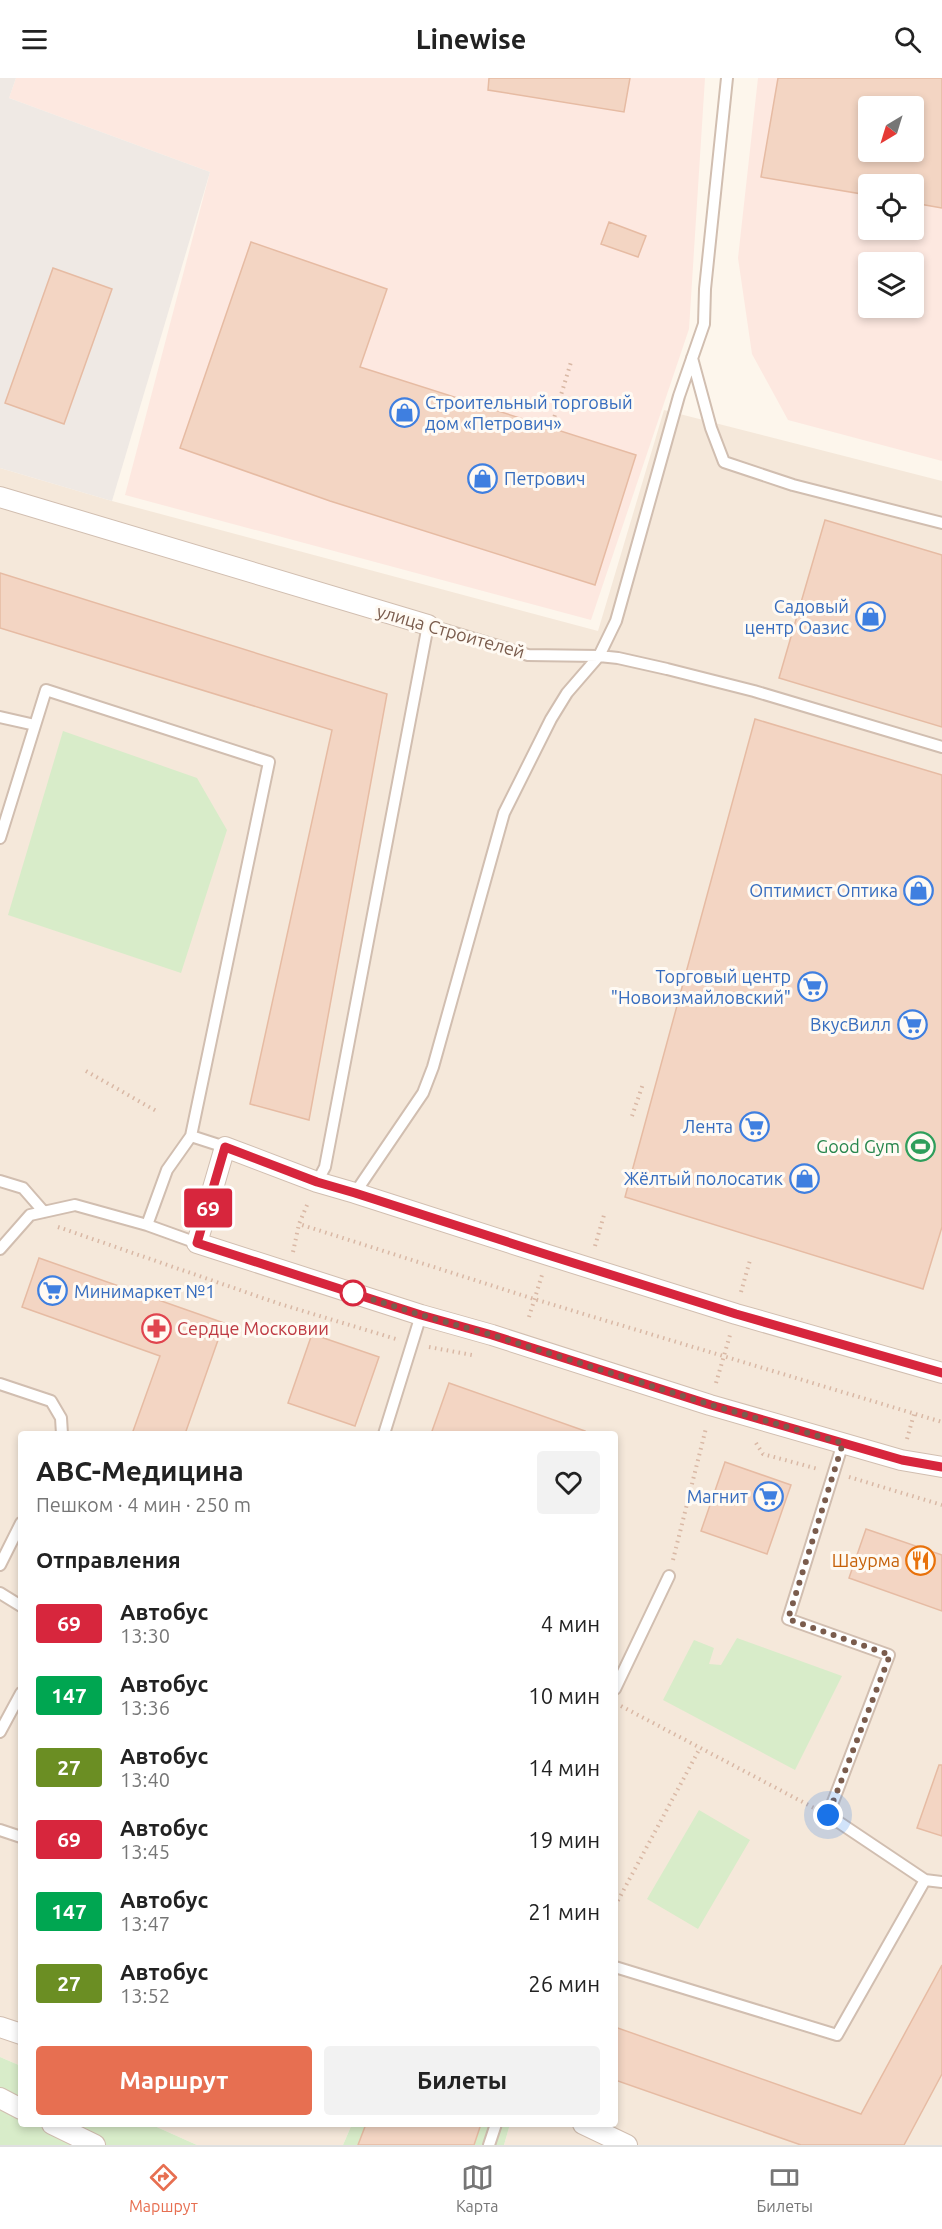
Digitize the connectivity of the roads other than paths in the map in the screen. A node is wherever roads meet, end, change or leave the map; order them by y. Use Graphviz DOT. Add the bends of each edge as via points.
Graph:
graph roads {
  1 [pos="727,78"];
  2 [pos="692,357"];
  3 [pos="0,497"];
  4 [pos="942,523"];
  5 [pos="428,625"];
  6 [pos="599,656"];
  7 [pos="0,717"];
  8 [pos="35,725"];
  9 [pos="942,747"];
  10 [pos="0,838"];
  11 [pos="191,1136"];
  12 [pos="225,1147"];
  13 [pos="0,1181"];
  14 [pos="317,1182"];
  15 [pos="355,1193"];
  16 [pos="44,1212"];
  17 [pos="147,1225"];
  18 [pos="197,1243"];
  19 [pos="0,1249"];
  20 [pos="421,1315"];
  21 [pos="942,1373"];
  22 [pos="0,1384"];
  23 [pos="62,1431"];
  24 [pos="385,1431"];
  25 [pos="843,1443"];
  26 [pos="942,1467"];
  27 [pos="18,1529"];
  28 [pos="0,1565"];
  29 [pos="669,1576"];
  30 [pos="0,1593"];
  31 [pos="18,1604"];
  32 [pos="618,1683"];
  33 [pos="18,1699"];
  34 [pos="0,1732"];
  35 [pos="0,1830"];
  36 [pos="18,1836"];
  37 [pos="925,1880"];
  38 [pos="942,1882"];
  39 [pos="618,1968"];
  40 [pos="0,2027"];
  41 [pos="18,2033"];
  42 [pos="0,2098"];
  43 [pos="18,2107"];
  44 [pos="58,2127"];
  45 [pos="495,2127"];
  46 [pos="589,2127"];
  47 [pos="95,2145"];
  48 [pos="489,2145"];
  49 [pos="627,2145"];
  1 -- 2 [label="lane" via="704,324"];
  2 -- 4 [label="lane" via="724,462 793,485"];
  2 -- 6 [label="lane" via="616,621"];
  3 -- 5 [label="street, улица Строителей"];
  5 -- 6 [label="lane, улица Строителей" via="528,655"];
  5 -- 14 [label="lane" via="325,1167"];
  6 -- 9 [label="lane, улица Строителей" via="735,686"];
  6 -- 15 [label="lane" via="550,719 504,813 423,1093"];
  7 -- 8 [label="lane"];
  8 -- 10 [label="lane"];
  8 -- 11 [label="lane" via="46,690 269,762"];
  11 -- 12 [label="lane"];
  11 -- 17 [label="lane" via="166,1170"];
  12 -- 14 [label="street"];
  12 -- 18 [label="street"];
  13 -- 16 [label="lane" via="23,1188"];
  14 -- 15 [label="street"];
  15 -- 21 [label="street" via="736,1314"];
  16 -- 17 [label="lane" via="75,1205"];
  16 -- 19 [label="lane" via="30,1215"];
  17 -- 18 [label="lane"];
  18 -- 20 [label="street"];
  20 -- 24 [label="lane"];
  20 -- 25 [label="street"];
  22 -- 23 [label="lane" via="51,1401 61,1418"];
  25 -- 26 [label="street"];
  25 -- 37 [label="lane" via="788,1619 890,1655 828,1815"];
  27 -- 28 [label="lane"];
  29 -- 32 [label="lane"];
  30 -- 31 [label="lane"];
  33 -- 34 [label="lane"];
  35 -- 36 [label="lane"];
  37 -- 38 [label="lane"];
  37 -- 39 [label="lane" via="837,2036"];
  40 -- 41 [label="street"];
  42 -- 43 [label="street"];
  44 -- 47 [label="street"];
  45 -- 48 [label="lane"];
  46 -- 49 [label="street"];
}
